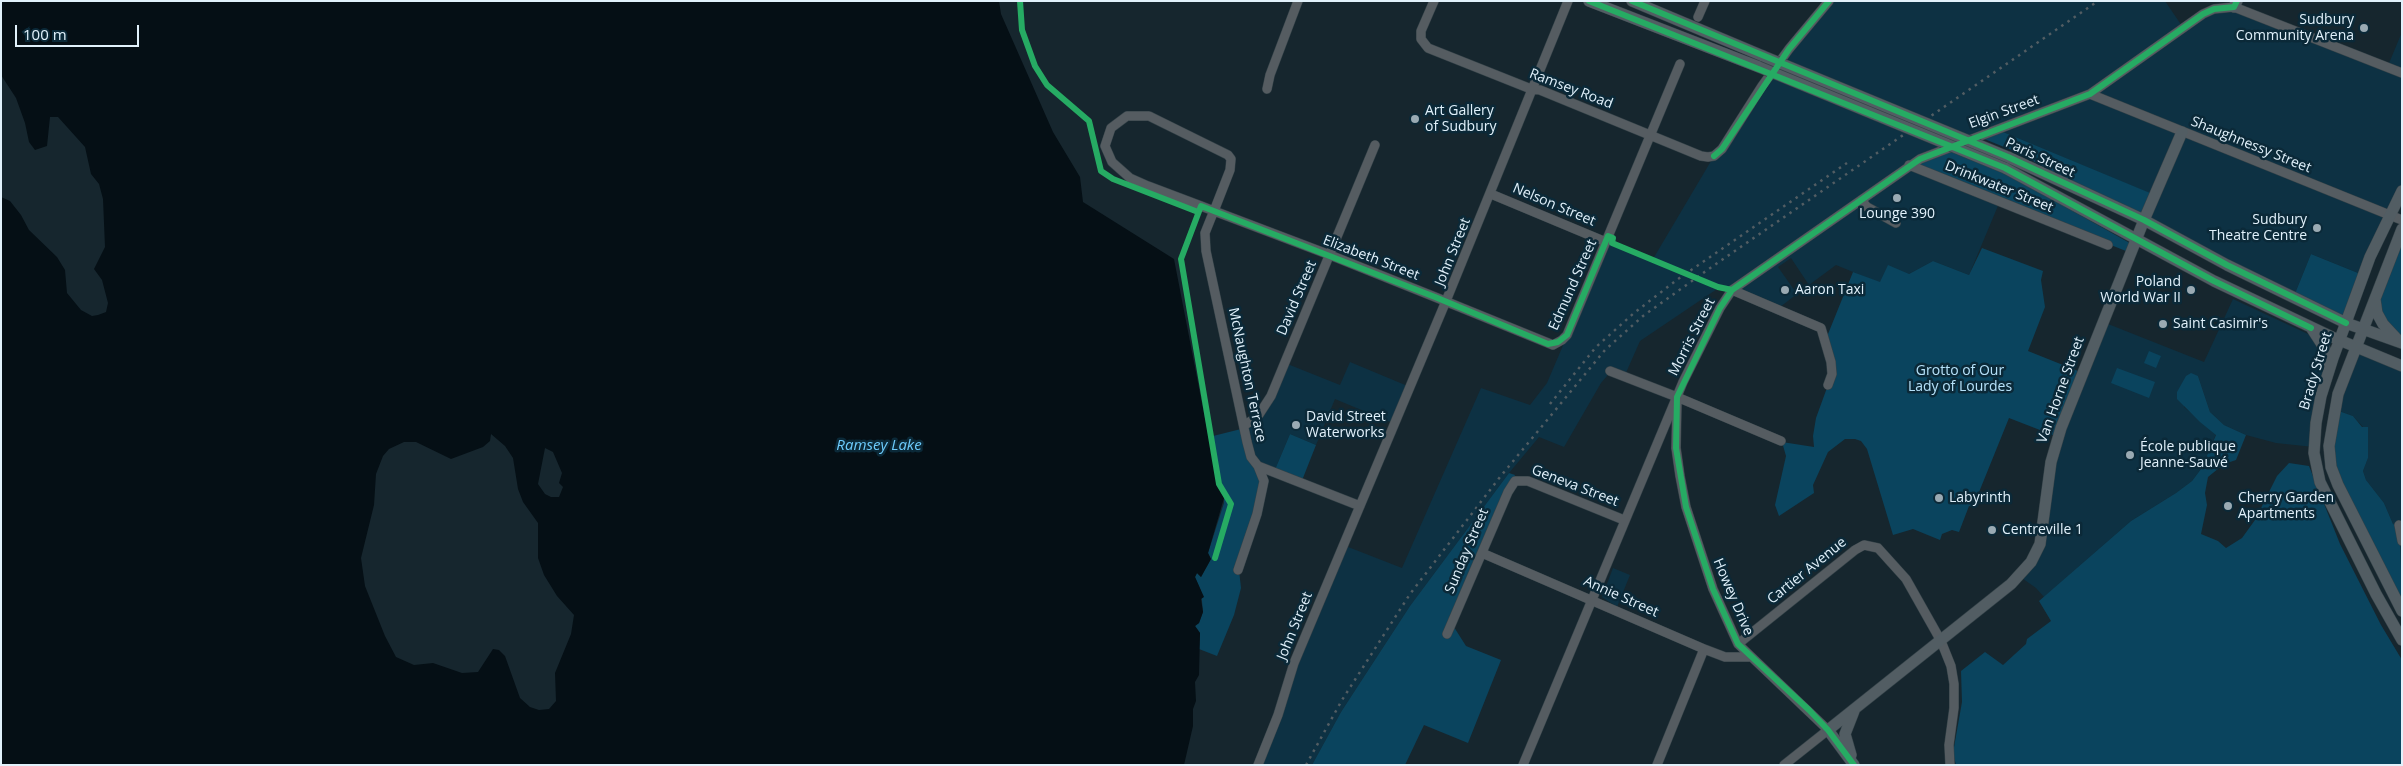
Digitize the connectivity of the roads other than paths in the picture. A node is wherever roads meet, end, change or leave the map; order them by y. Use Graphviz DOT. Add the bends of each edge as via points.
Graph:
graph roads {
  1 [pos="1298,1"];
  2 [pos="1434,1"];
  3 [pos="1568,1"];
  4 [pos="1589,1"];
  5 [pos="1632,1"];
  6 [pos="1705,1"];
  7 [pos="1829,1"];
  8 [pos="2214,1"];
  9 [pos="2235,4"];
  10 [pos="2202,14"];
  11 [pos="1698,17"];
  12 [pos="1680,64"];
  13 [pos="2402,73"];
  14 [pos="1531,88"];
  15 [pos="1268,89"];
  16 [pos="2090,94"];
  17 [pos="2182,132"];
  18 [pos="1651,136"];
  19 [pos="1375,145"];
  20 [pos="2006,162"];
  21 [pos="1909,166"];
  22 [pos="2402,191"];
  23 [pos="1491,194"];
  24 [pos="1861,200"];
  25 [pos="1214,211"];
  26 [pos="2390,215"];
  27 [pos="2144,220"];
  28 [pos="2402,220"];
  29 [pos="1896,223"];
  30 [pos="2402,229"];
  31 [pos="2136,239"];
  32 [pos="1606,242"];
  33 [pos="2108,245"];
  34 [pos="1330,256"];
  35 [pos="1732,290"];
  36 [pos="2374,297"];
  37 [pos="1446,301"];
  38 [pos="2346,323"];
  39 [pos="2311,328"];
  40 [pos="2362,328"];
  41 [pos="2340,340"];
  42 [pos="1558,342"];
  43 [pos="2401,343"];
  44 [pos="2355,347"];
  45 [pos="2402,366"];
  46 [pos="2330,368"];
  47 [pos="1610,372"];
  48 [pos="1828,385"];
  49 [pos="1677,396"];
  50 [pos="1245,425"];
  51 [pos="1781,441"];
  52 [pos="1258,466"];
  53 [pos="1515,481"];
  54 [pos="1360,506"];
  55 [pos="1624,520"];
  56 [pos="2399,525"];
  57 [pos="2402,541"];
  58 [pos="1482,553"];
  59 [pos="1238,570"];
  60 [pos="1591,599"];
  61 [pos="2402,611"];
  62 [pos="1447,634"];
  63 [pos="1941,640"];
  64 [pos="2402,640"];
  65 [pos="1738,644"];
  66 [pos="1704,649"];
  67 [pos="1751,657"];
  68 [pos="1855,710"];
  69 [pos="1828,730"];
  70 [pos="1258,765"];
  71 [pos="1523,765"];
  72 [pos="1657,765"];
  73 [pos="1784,765"];
  74 [pos="1854,765"];
  75 [pos="1950,765"];
  1 -- 15 [label="street" via="1270,75"];
  2 -- 14 [label="street, Ramsey Road" via="1421,31 1421,39 1428,48"];
  3 -- 14 [label="street, John Street"];
  4 -- 20 [label="main road, Paris Street, bridge"];
  5 -- 20 [label="main road, Paris Street, bridge"];
  6 -- 11 [label="street"];
  7 -- 18 [label="street, Ramsey Road" via="1789,49 1722,149 1714,156 1701,156"];
  8 -- 10 [label="street"];
  9 -- 10 [label="street, Elgin Street"];
  9 -- 13 [label="street"];
  10 -- 16 [label="street, Elgin Street"];
  12 -- 18 [label="street, Edmund Street"];
  14 -- 18 [label="street, Ramsey Road"];
  14 -- 23 [label="street, John Street"];
  16 -- 17 [label="street, Shaughnessy Street"];
  16 -- 21 [label="street, Elgin Street" via="1930,153"];
  17 -- 26 [label="street, Shaughnessy Street"];
  17 -- 27 [label="main road, Van Horne Street"];
  18 -- 32 [label="street, Edmund Street"];
  19 -- 34 [label="street, David Street"];
  20 -- 27 [label="main road, Paris Street"];
  20 -- 31 [label="main road, Paris Street"];
  21 -- 24 [label="street, Elgin Street"];
  21 -- 33 [label="street, Drinkwater Street"];
  22 -- 26 [label="main road, Brady Street"];
  23 -- 32 [label="street, Nelson Street"];
  23 -- 37 [label="street, John Street"];
  24 -- 29 [label="street" via="1867,207"];
  24 -- 35 [label="street, Elgin Street"];
  25 -- 25 [label="street, Elizabeth Street" via="1232,165 1228,155 1149,116 1127,116 1111,128 1106,146 1112,162 1130,178"];
  25 -- 34 [label="street, Elizabeth Street"];
  25 -- 50 [label="street, McNaughton Terrace" via="1205,233 1206,251"];
  26 -- 28 [label="street, Shaughnessy Street"];
  26 -- 38 [label="main road, Brady Street" via="2370,257"];
  27 -- 31 [label="main road, Van Horne Street"];
  27 -- 38 [label="main road, Paris Street"];
  30 -- 36 [label="main road, Brady Street"];
  31 -- 39 [label="main road, Paris Street"];
  31 -- 63 [label="main road, Van Horne Street" via="2054,448 2040,544 2031,562 2011,584"];
  32 -- 42 [label="street, Edmund Street" via="1567,335"];
  34 -- 37 [label="street, Elizabeth Street"];
  34 -- 50 [label="street, David Street" via="1266,406"];
  35 -- 48 [label="street" via="1820,328 1831,362 1832,374"];
  35 -- 49 [label="street, Morris Street"];
  36 -- 40 [label="main road, Brady Street"];
  36 -- 43 [label="main road" via="2383,324"];
  37 -- 42 [label="street, Elizabeth Street" via="1548,344"];
  37 -- 54 [label="street, John Street"];
  38 -- 40 [label="main road, Paris Street"];
  38 -- 41 [label="main road, Brady Street"];
  39 -- 41 [label="main road, Paris Street"];
  39 -- 46 [label="main road" via="2325,348"];
  40 -- 43 [label="main road, Paris Street"];
  40 -- 44 [label="main road, Brady Street"];
  41 -- 44 [label="main road, Paris Street"];
  41 -- 46 [label="main road, Brady Street"];
  44 -- 45 [label="main road, Paris Street"];
  44 -- 61 [label="main road, Brady Street" via="2338,394 2331,427 2331,467"];
  46 -- 64 [label="main road, Brady Street" via="2316,423 2314,453 2320,482"];
  47 -- 49 [label="street"];
  49 -- 51 [label="street"];
  49 -- 55 [label="street, Morris Street"];
  49 -- 65 [label="street, Howey Drive" via="1676,448 1686,507 1712,589"];
  50 -- 52 [label="street, McNaughton Terrace" via="1251,456"];
  52 -- 54 [label="street"];
  52 -- 59 [label="street, McNaughton Terrace" via="1263,477 1262,491"];
  53 -- 55 [label="street, Geneva Street" via="1528,481"];
  53 -- 58 [label="street, Sunday Street"];
  54 -- 70 [label="street, John Street" via="1294,663"];
  55 -- 60 [label="street, Morris Street"];
  56 -- 57 [label="street"];
  58 -- 60 [label="street, Annie Street"];
  58 -- 62 [label="street, Sunday Street"];
  60 -- 66 [label="street, Annie Street"];
  60 -- 71 [label="street, Morris Street"];
  63 -- 65 [label="street, Cartier Avenue" via="1906,579 1873,545 1864,545"];
  63 -- 68 [label="main road, Van Horne Street"];
  63 -- 75 [label="street" via="1954,684 1948,745"];
  65 -- 67 [label="street, Howey Drive"];
  66 -- 67 [label="street, Annie Street" via="1725,657"];
  66 -- 72 [label="street"];
  67 -- 69 [label="street, Howey Drive"];
  68 -- 69 [label="main road, Van Horne Street"];
  68 -- 74 [label="main road" via="1845,734"];
  69 -- 73 [label="street, Van Horne Street"];
  69 -- 74 [label="main road, Howey Drive"];
}
